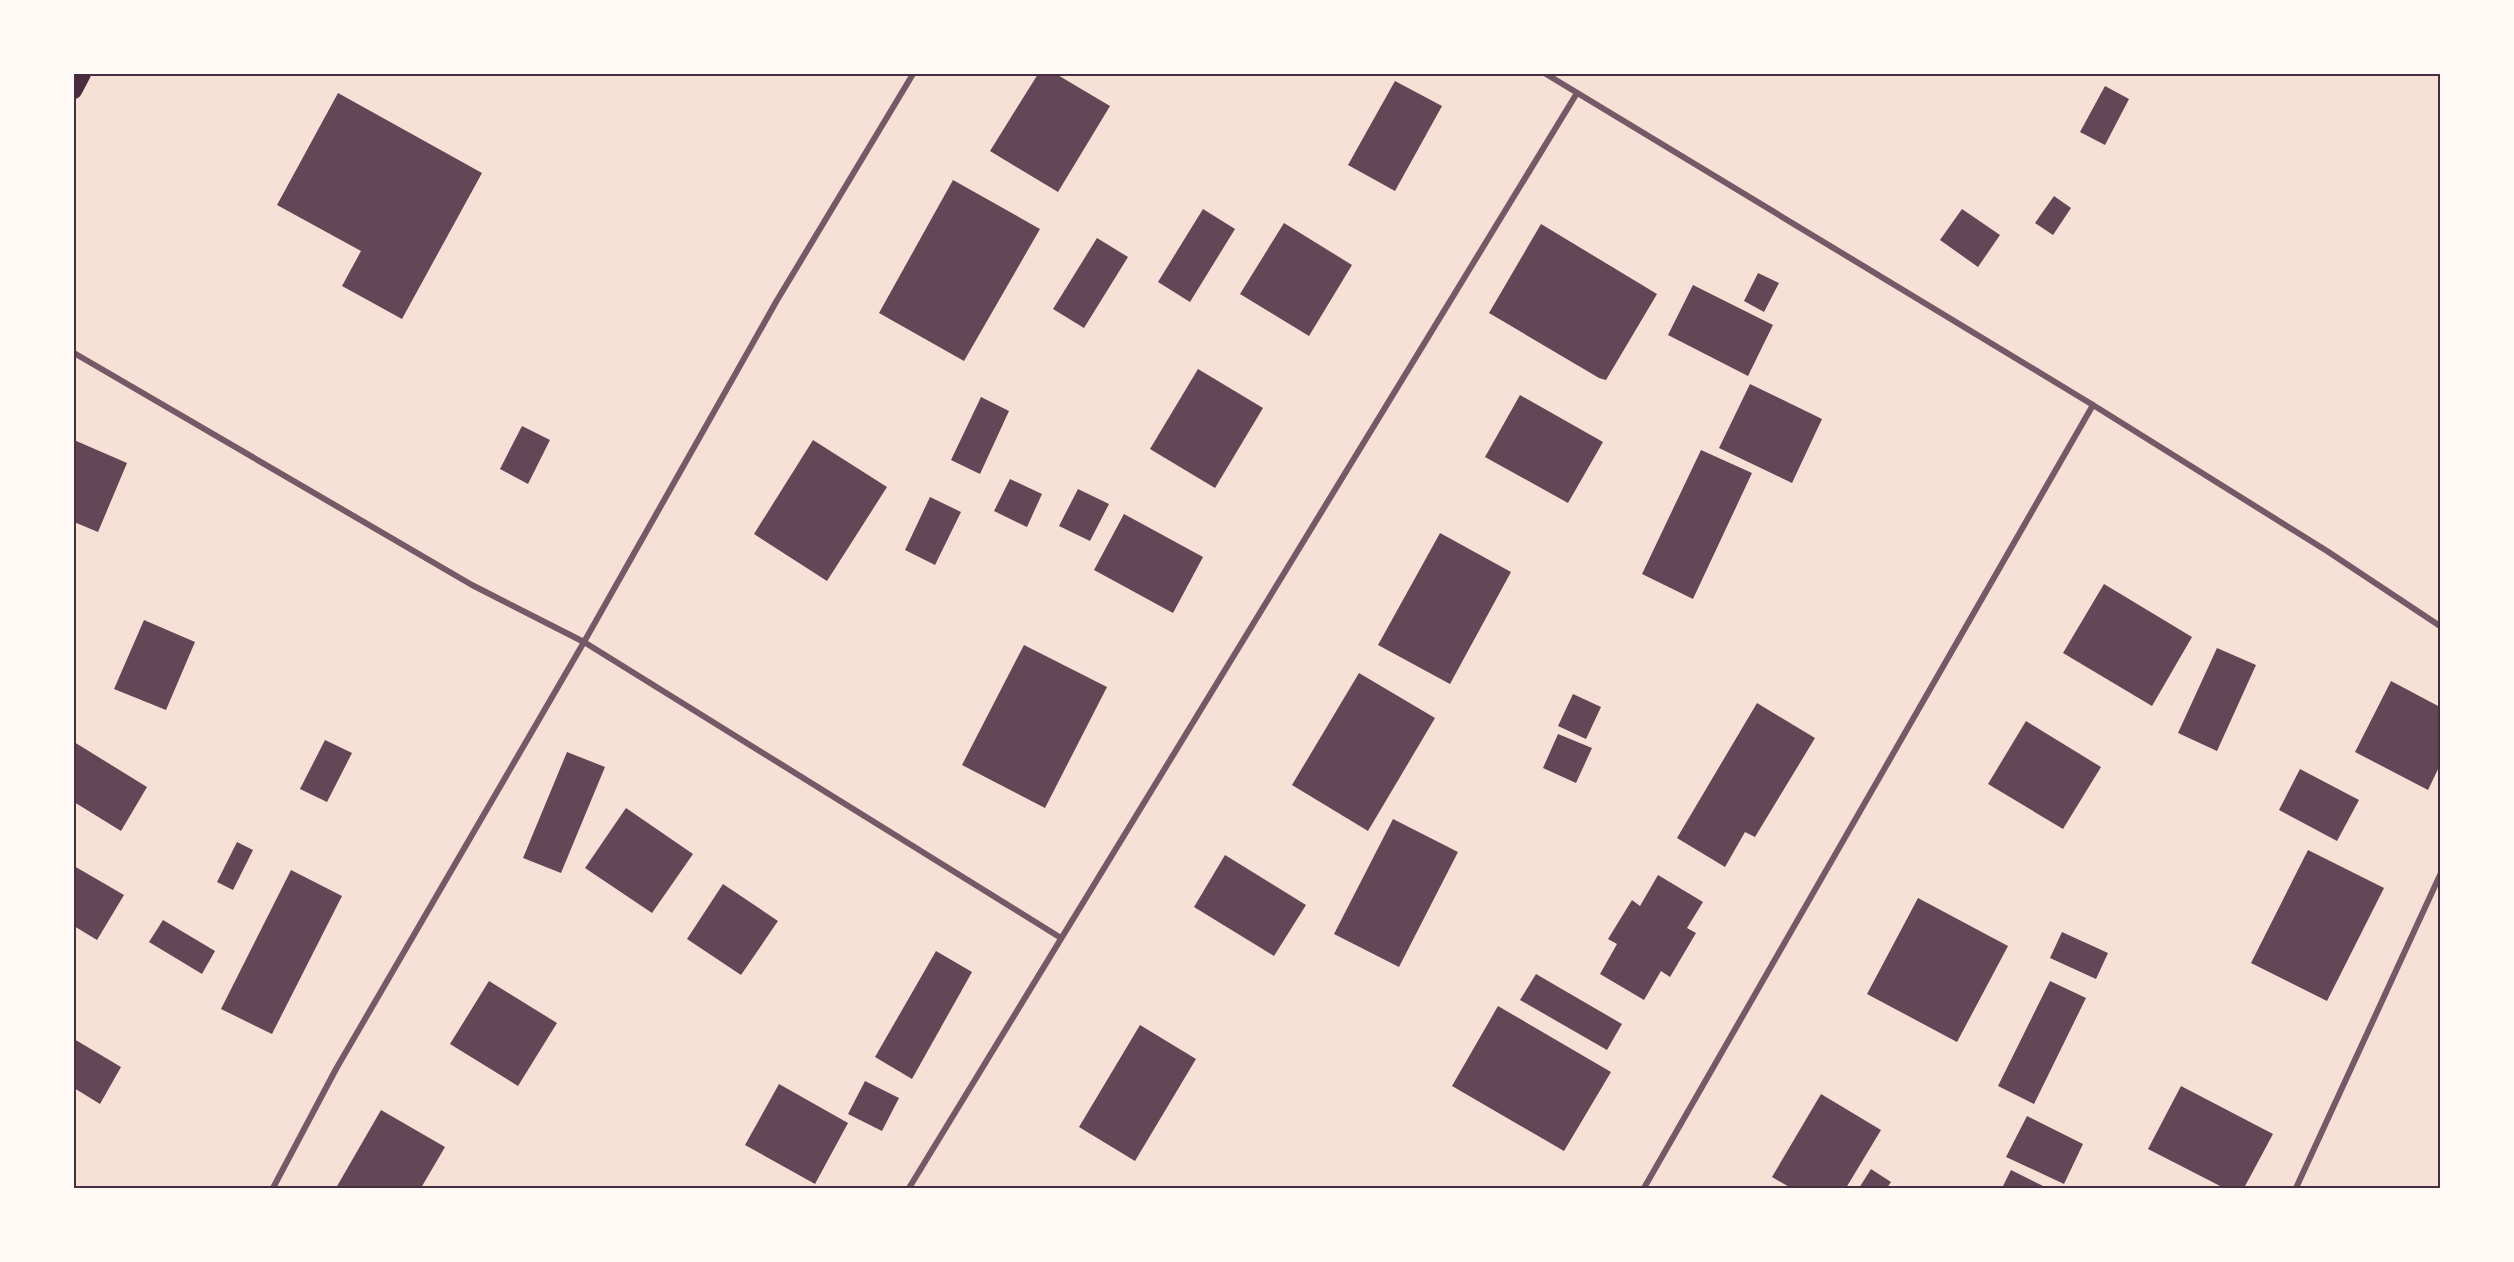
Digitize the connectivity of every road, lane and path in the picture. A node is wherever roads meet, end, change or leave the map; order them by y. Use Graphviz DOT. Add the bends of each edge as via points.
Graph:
graph roads {
  1 [pos="83,74"];
  2 [pos="914,74"];
  3 [pos="1546,74"];
  4 [pos="74,91"];
  5 [pos="1577,93"];
  6 [pos="74,353"];
  7 [pos="2093,405"];
  8 [pos="2440,626"];
  9 [pos="584,642"];
  10 [pos="2440,875"];
  11 [pos="1061,939"];
  12 [pos="273,1188"];
  13 [pos="909,1188"];
  14 [pos="1644,1188"];
  15 [pos="2296,1188"];
  1 -- 4 [label="highway"];
  2 -- 9 [label="street" via="776,302"];
  3 -- 5 [label="street"];
  5 -- 7 [label="street"];
  5 -- 11 [label="street"];
  6 -- 9 [label="street" via="462,579"];
  7 -- 8 [label="street"];
  7 -- 14 [label="street"];
  9 -- 11 [label="street"];
  9 -- 12 [label="street" via="336,1069"];
  10 -- 15 [label="street"];
  11 -- 13 [label="street"];
}
